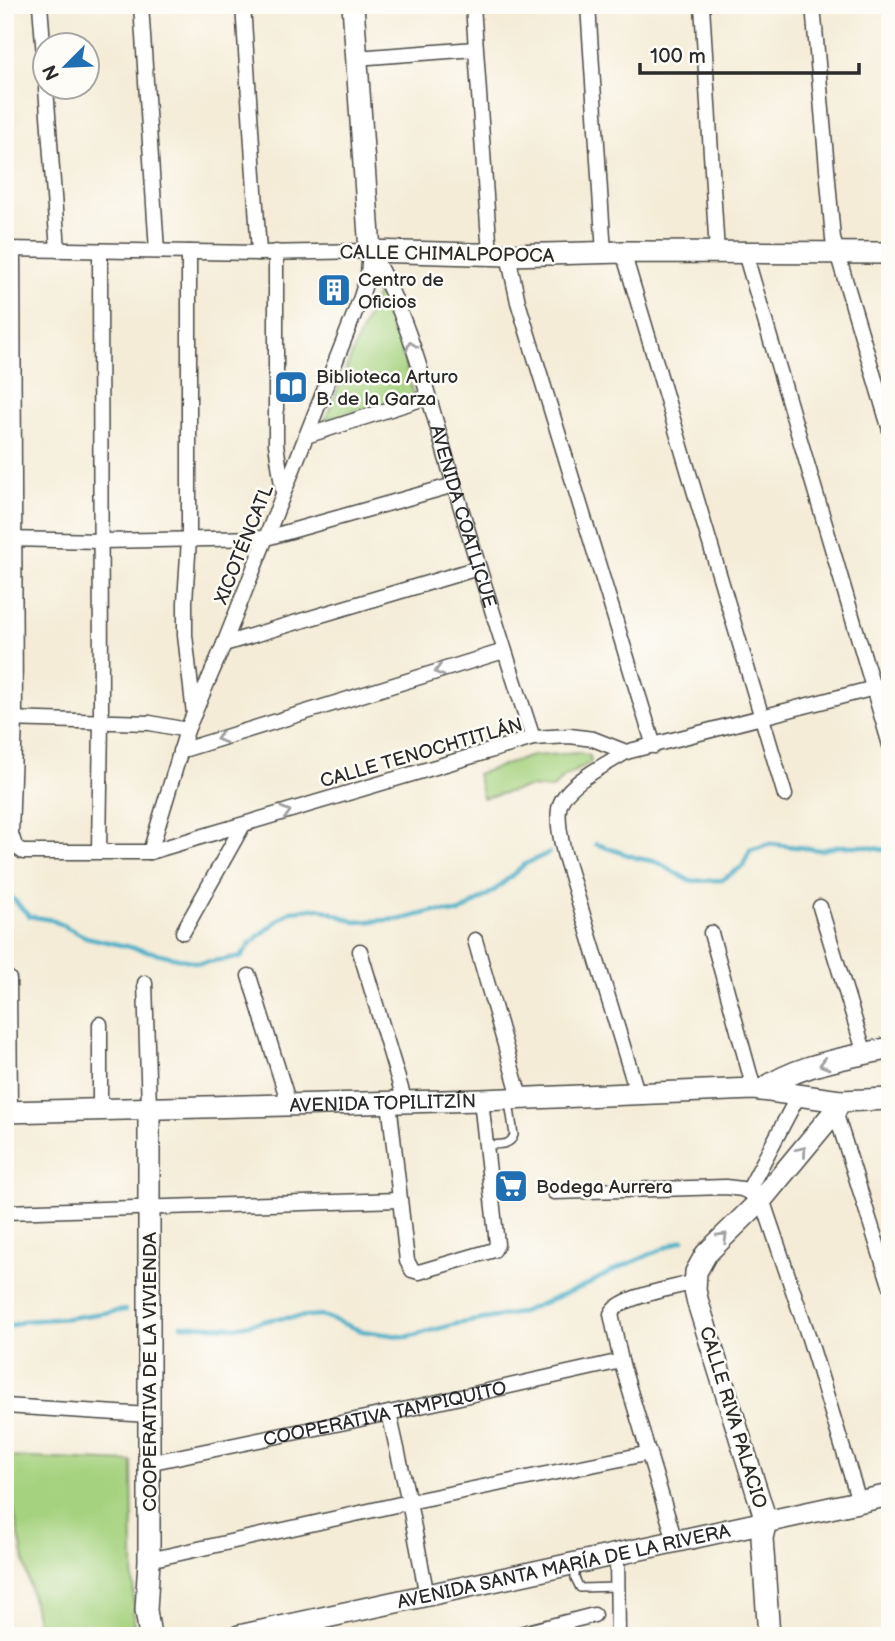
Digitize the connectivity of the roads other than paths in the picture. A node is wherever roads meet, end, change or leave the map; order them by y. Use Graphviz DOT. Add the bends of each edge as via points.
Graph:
graph roads {
  1 [pos="40,5"];
  2 [pos="141,5"];
  3 [pos="243,5"];
  4 [pos="353,5"];
  5 [pos="472,5"];
  6 [pos="588,5"];
  7 [pos="702,5"];
  8 [pos="813,5"];
  9 [pos="42,32"];
  10 [pos="475,49"];
  11 [pos="356,58"];
  12 [pos="47,102"];
  13 [pos="9,249"];
  14 [pos="58,250"];
  15 [pos="100,251"];
  16 [pos="157,251"];
  17 [pos="370,251"];
  18 [pos="188,252"];
  19 [pos="276,252"];
  20 [pos="259,253"];
  21 [pos="614,253"];
  22 [pos="717,253"];
  23 [pos="745,253"];
  24 [pos="836,253"];
  25 [pos="890,253"];
  26 [pos="499,255"];
  27 [pos="428,397"];
  28 [pos="890,430"];
  29 [pos="306,436"];
  30 [pos="454,485"];
  31 [pos="284,494"];
  32 [pos="266,538"];
  33 [pos="10,539"];
  34 [pos="189,539"];
  35 [pos="102,541"];
  36 [pos="478,568"];
  37 [pos="224,644"];
  38 [pos="504,651"];
  39 [pos="890,684"];
  40 [pos="873,688"];
  41 [pos="194,715"];
  42 [pos="763,718"];
  43 [pos="10,719"];
  44 [pos="101,720"];
  45 [pos="187,730"];
  46 [pos="533,738"];
  47 [pos="890,745"];
  48 [pos="654,746"];
  49 [pos="180,751"];
  50 [pos="626,752"];
  51 [pos="785,795"];
  52 [pos="9,806"];
  53 [pos="243,825"];
  54 [pos="99,851"];
  55 [pos="150,852"];
  56 [pos="820,906"];
  57 [pos="183,932"];
  58 [pos="711,933"];
  59 [pos="475,940"];
  60 [pos="360,951"];
  61 [pos="248,976"];
  62 [pos="7,977"];
  63 [pos="145,983"];
  64 [pos="100,1024"];
  65 [pos="890,1048"];
  66 [pos="865,1054"];
  67 [pos="758,1090"];
  68 [pos="637,1093"];
  69 [pos="798,1096"];
  70 [pos="514,1097"];
  71 [pos="890,1099"];
  72 [pos="481,1100"];
  73 [pos="397,1102"];
  74 [pos="289,1104"];
  75 [pos="837,1106"];
  76 [pos="149,1108"];
  77 [pos="100,1110"];
  78 [pos="8,1112"];
  79 [pos="486,1145"];
  80 [pos="554,1192"];
  81 [pos="755,1195"];
  82 [pos="399,1200"];
  83 [pos="150,1208"];
  84 [pos="5,1212"];
  85 [pos="695,1282"];
  86 [pos="890,1285"];
  87 [pos="621,1361"];
  88 [pos="5,1406"];
  89 [pos="388,1413"];
  90 [pos="149,1415"];
  91 [pos="650,1453"];
  92 [pos="148,1462"];
  93 [pos="890,1495"];
  94 [pos="859,1501"];
  95 [pos="409,1502"];
  96 [pos="766,1521"];
  97 [pos="675,1541"];
  98 [pos="617,1555"];
  99 [pos="149,1560"];
  100 [pos="575,1564"];
  101 [pos="618,1587"];
  102 [pos="427,1596"];
  103 [pos="594,1615"];
  104 [pos="536,1633"];
  105 [pos="150,1636"];
  106 [pos="239,1636"];
  107 [pos="512,1636"];
  108 [pos="618,1636"];
  109 [pos="769,1636"];
  1 -- 9 [label="street"];
  2 -- 16 [label="street"];
  3 -- 20 [label="street"];
  4 -- 11 [label="street, AVENIDA COATLICUE"];
  5 -- 10 [label="street"];
  6 -- 21 [label="street"];
  7 -- 22 [label="street"];
  8 -- 24 [label="street"];
  10 -- 11 [label="street"];
  10 -- 26 [label="street"];
  11 -- 17 [label="street, AVENIDA COATLICUE"];
  12 -- 14 [label="street"];
  13 -- 14 [label="street, CALLE CHIMALPOPOCA"];
  13 -- 33 [label="street"];
  14 -- 15 [label="street, CALLE CHIMALPOPOCA"];
  15 -- 16 [label="street, CALLE CHIMALPOPOCA"];
  15 -- 35 [label="street"];
  16 -- 18 [label="street, CALLE CHIMALPOPOCA"];
  17 -- 19 [label="street, CALLE CHIMALPOPOCA"];
  17 -- 26 [label="street, CALLE CHIMALPOPOCA"];
  27 -- 17 [label="street, AVENIDA COATLICUE, one-way" via="392,289"];
  17 -- 29 [label="street, XICOTÉNCATL" via="365,286"];
  18 -- 20 [label="street, CALLE CHIMALPOPOCA"];
  18 -- 34 [label="street"];
  19 -- 20 [label="street, CALLE CHIMALPOPOCA"];
  19 -- 31 [label="street" via="276,444"];
  21 -- 22 [label="street, CALLE CHIMALPOPOCA"];
  21 -- 26 [label="street, CALLE CHIMALPOPOCA"];
  21 -- 42 [label="street"];
  22 -- 23 [label="street, CALLE CHIMALPOPOCA"];
  23 -- 24 [label="street, CALLE CHIMALPOPOCA"];
  23 -- 40 [label="street"];
  24 -- 25 [label="street, CALLE CHIMALPOPOCA"];
  24 -- 28 [label="street"];
  26 -- 48 [label="street" via="518,302"];
  27 -- 29 [label="street"];
  27 -- 30 [label="street, AVENIDA COATLICUE"];
  29 -- 31 [label="street, XICOTÉNCATL"];
  30 -- 32 [label="street"];
  30 -- 36 [label="street, AVENIDA COATLICUE"];
  31 -- 32 [label="street, XICOTÉNCATL"];
  32 -- 34 [label="street"];
  32 -- 37 [label="street, XICOTÉNCATL"];
  33 -- 35 [label="street"];
  33 -- 43 [label="street"];
  34 -- 35 [label="street"];
  34 -- 41 [label="street" via="185,635"];
  35 -- 44 [label="street"];
  36 -- 37 [label="street"];
  36 -- 38 [label="street, AVENIDA COATLICUE"];
  37 -- 41 [label="street, XICOTÉNCATL"];
  38 -- 46 [label="street, AVENIDA COATLICUE"];
  38 -- 49 [label="street, one-way"];
  39 -- 40 [label="street"];
  40 -- 42 [label="street"];
  40 -- 47 [label="street"];
  41 -- 45 [label="street, XICOTÉNCATL"];
  42 -- 48 [label="street"];
  42 -- 51 [label="street"];
  43 -- 44 [label="street"];
  43 -- 52 [label="street"];
  44 -- 45 [label="street"];
  44 -- 54 [label="street"];
  45 -- 49 [label="street, XICOTÉNCATL"];
  46 -- 50 [label="street, CALLE TENOCHTITLÁN" via="593,739"];
  53 -- 46 [label="street, CALLE TENOCHTITLÁN, one-way"];
  48 -- 50 [label="street"];
  49 -- 55 [label="street, XICOTÉNCATL"];
  50 -- 68 [label="street" via="586,776 565,796 558,825"];
  52 -- 54 [label="street, CALLE TENOCHTITLÁN" via="11,834 23,852"];
  53 -- 55 [label="street, CALLE TENOCHTITLÁN"];
  53 -- 57 [label="street"];
  54 -- 55 [label="street, CALLE TENOCHTITLÁN"];
  56 -- 66 [label="street"];
  58 -- 67 [label="street"];
  59 -- 70 [label="street"];
  60 -- 73 [label="street"];
  61 -- 74 [label="street"];
  62 -- 78 [label="street"];
  63 -- 76 [label="street"];
  64 -- 77 [label="street"];
  65 -- 66 [label="street"];
  66 -- 67 [label="street, one-way" via="799,1072"];
  67 -- 68 [label="street, AVENIDA TOPILITZÍN"];
  67 -- 69 [label="street"];
  68 -- 70 [label="street, AVENIDA TOPILITZÍN"];
  69 -- 75 [label="street"];
  69 -- 81 [label="street"];
  70 -- 72 [label="street, AVENIDA TOPILITZÍN"];
  70 -- 79 [label="lane" via="513,1139"];
  71 -- 75 [label="street"];
  72 -- 73 [label="street, AVENIDA TOPILITZÍN"];
  72 -- 79 [label="street"];
  73 -- 74 [label="street, AVENIDA TOPILITZÍN"];
  73 -- 82 [label="street"];
  74 -- 76 [label="street, AVENIDA TOPILITZÍN"];
  81 -- 75 [label="street, one-way"];
  75 -- 86 [label="street"];
  76 -- 77 [label="street, AVENIDA TOPILITZÍN"];
  76 -- 83 [label="street, COOPERATIVA DE LA VIVIENDA"];
  77 -- 78 [label="street, AVENIDA TOPILITZÍN"];
  79 -- 82 [label="street" via="497,1240 494,1250 419,1272 412,1269"];
  80 -- 81 [label="street" via="726,1187"];
  85 -- 81 [label="street, one-way" via="706,1254"];
  81 -- 94 [label="street" via="808,1335"];
  82 -- 83 [label="street"];
  83 -- 84 [label="street"];
  83 -- 90 [label="street, COOPERATIVA DE LA VIVIENDA"];
  85 -- 87 [label="street" via="613,1308 611,1322"];
  85 -- 96 [label="street, CALLE RIVA PALACIO"];
  87 -- 89 [label="street, COOPERATIVA TAMPIQUITO"];
  87 -- 91 [label="street"];
  88 -- 90 [label="street"];
  89 -- 92 [label="street, COOPERATIVA TAMPIQUITO"];
  89 -- 95 [label="street"];
  90 -- 92 [label="street, COOPERATIVA DE LA VIVIENDA"];
  91 -- 95 [label="street"];
  91 -- 97 [label="street"];
  92 -- 99 [label="street, COOPERATIVA DE LA VIVIENDA"];
  93 -- 94 [label="street, AVENIDA SANTA MARÍA DE LA RIVERA"];
  94 -- 96 [label="street, AVENIDA SANTA MARÍA DE LA RIVERA"];
  95 -- 99 [label="street"];
  95 -- 102 [label="street"];
  96 -- 97 [label="street, AVENIDA SANTA MARÍA DE LA RIVERA"];
  96 -- 109 [label="street, CALLE RIVA PALACIO" via="762,1538"];
  97 -- 98 [label="street, AVENIDA SANTA MARÍA DE LA RIVERA"];
  98 -- 100 [label="street, AVENIDA SANTA MARÍA DE LA RIVERA"];
  98 -- 101 [label="street"];
  99 -- 105 [label="street, COOPERATIVA DE LA VIVIENDA" via="146,1610"];
  100 -- 101 [label="lane" via="580,1588"];
  100 -- 102 [label="street, AVENIDA SANTA MARÍA DE LA RIVERA"];
  101 -- 108 [label="street"];
  102 -- 106 [label="street, AVENIDA SANTA MARÍA DE LA RIVERA"];
  103 -- 104 [label="street"];
  104 -- 107 [label="street"];
}
